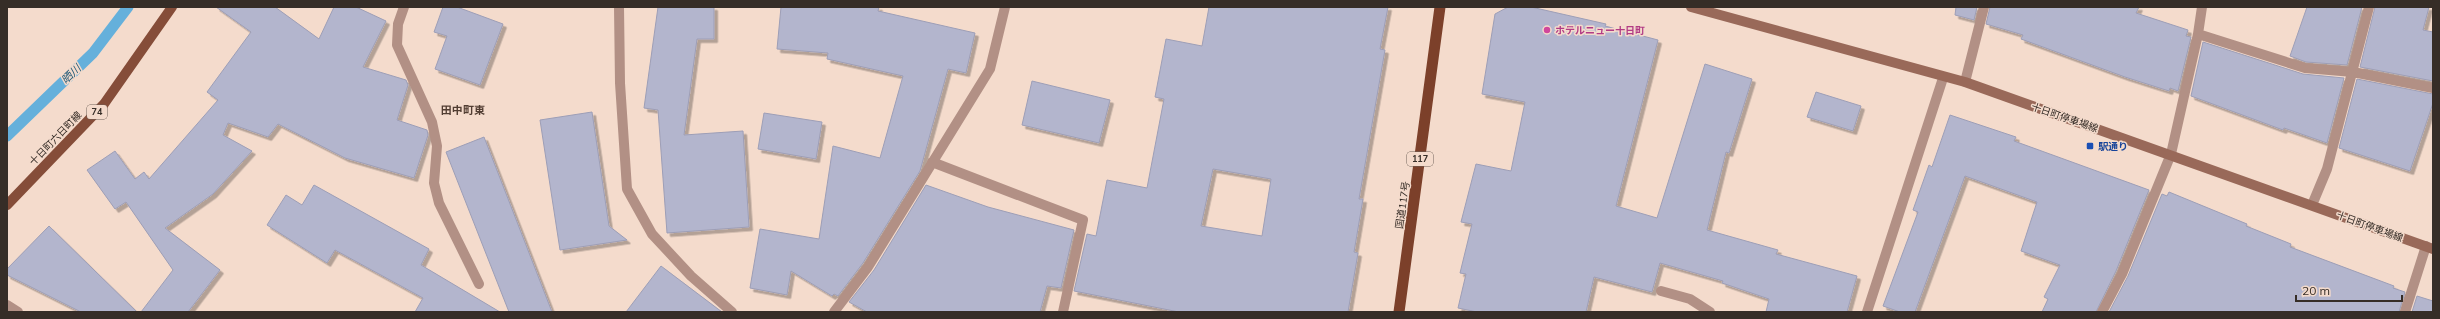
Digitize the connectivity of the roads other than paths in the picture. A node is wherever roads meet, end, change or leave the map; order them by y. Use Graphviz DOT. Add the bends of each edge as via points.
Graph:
graph roads {
  1 [pos="172,7"];
  2 [pos="404,7"];
  3 [pos="619,7"];
  4 [pos="1005,7"];
  5 [pos="1440,7"];
  6 [pos="1691,7"];
  7 [pos="1984,7"];
  8 [pos="2202,7"];
  9 [pos="2369,7"];
  10 [pos="2198,34"];
  11 [pos="2353,72"];
  12 [pos="1943,78"];
  13 [pos="1965,82"];
  14 [pos="2433,88"];
  15 [pos="2171,154"];
  16 [pos="932,162"];
  17 [pos="7,205"];
  18 [pos="2312,205"];
  19 [pos="2430,247"];
  20 [pos="479,284"];
  21 [pos="1661,291"];
  22 [pos="7,306"];
  23 [pos="18,312"];
  24 [pos="732,312"];
  25 [pos="834,312"];
  26 [pos="1063,312"];
  27 [pos="1399,312"];
  28 [pos="1710,312"];
  29 [pos="1867,312"];
  30 [pos="2102,312"];
  31 [pos="2405,312"];
  1 -- 17 [label="main road, 十日町六日町線 / 74" via="104,104"];
  2 -- 20 [label="street" via="398,24 397,44 432,122 437,146 434,183 439,203"];
  3 -- 24 [label="street" via="620,83 627,189 652,234 691,276"];
  4 -- 16 [label="street" via="990,69"];
  5 -- 27 [label="highway, 国道117号 / 117"];
  6 -- 12 [label="main road, 十日町停車場線"];
  7 -- 13 [label="street"];
  8 -- 10 [label="street"];
  9 -- 11 [label="street"];
  10 -- 11 [label="street" via="2305,68"];
  10 -- 15 [label="street"];
  11 -- 14 [label="street"];
  11 -- 18 [label="street" via="2327,169"];
  12 -- 13 [label="main road, 十日町停車場線"];
  12 -- 29 [label="street"];
  13 -- 15 [label="main road, 十日町停車場線"];
  15 -- 18 [label="main road, 十日町停車場線"];
  15 -- 30 [label="street" via="2122,274"];
  16 -- 25 [label="street" via="868,267"];
  16 -- 26 [label="street" via="1083,220"];
  18 -- 19 [label="main road, 十日町停車場線"];
  19 -- 31 [label="street"];
  21 -- 28 [label="street" via="1690,299"];
  22 -- 23 [label="street"];
}
